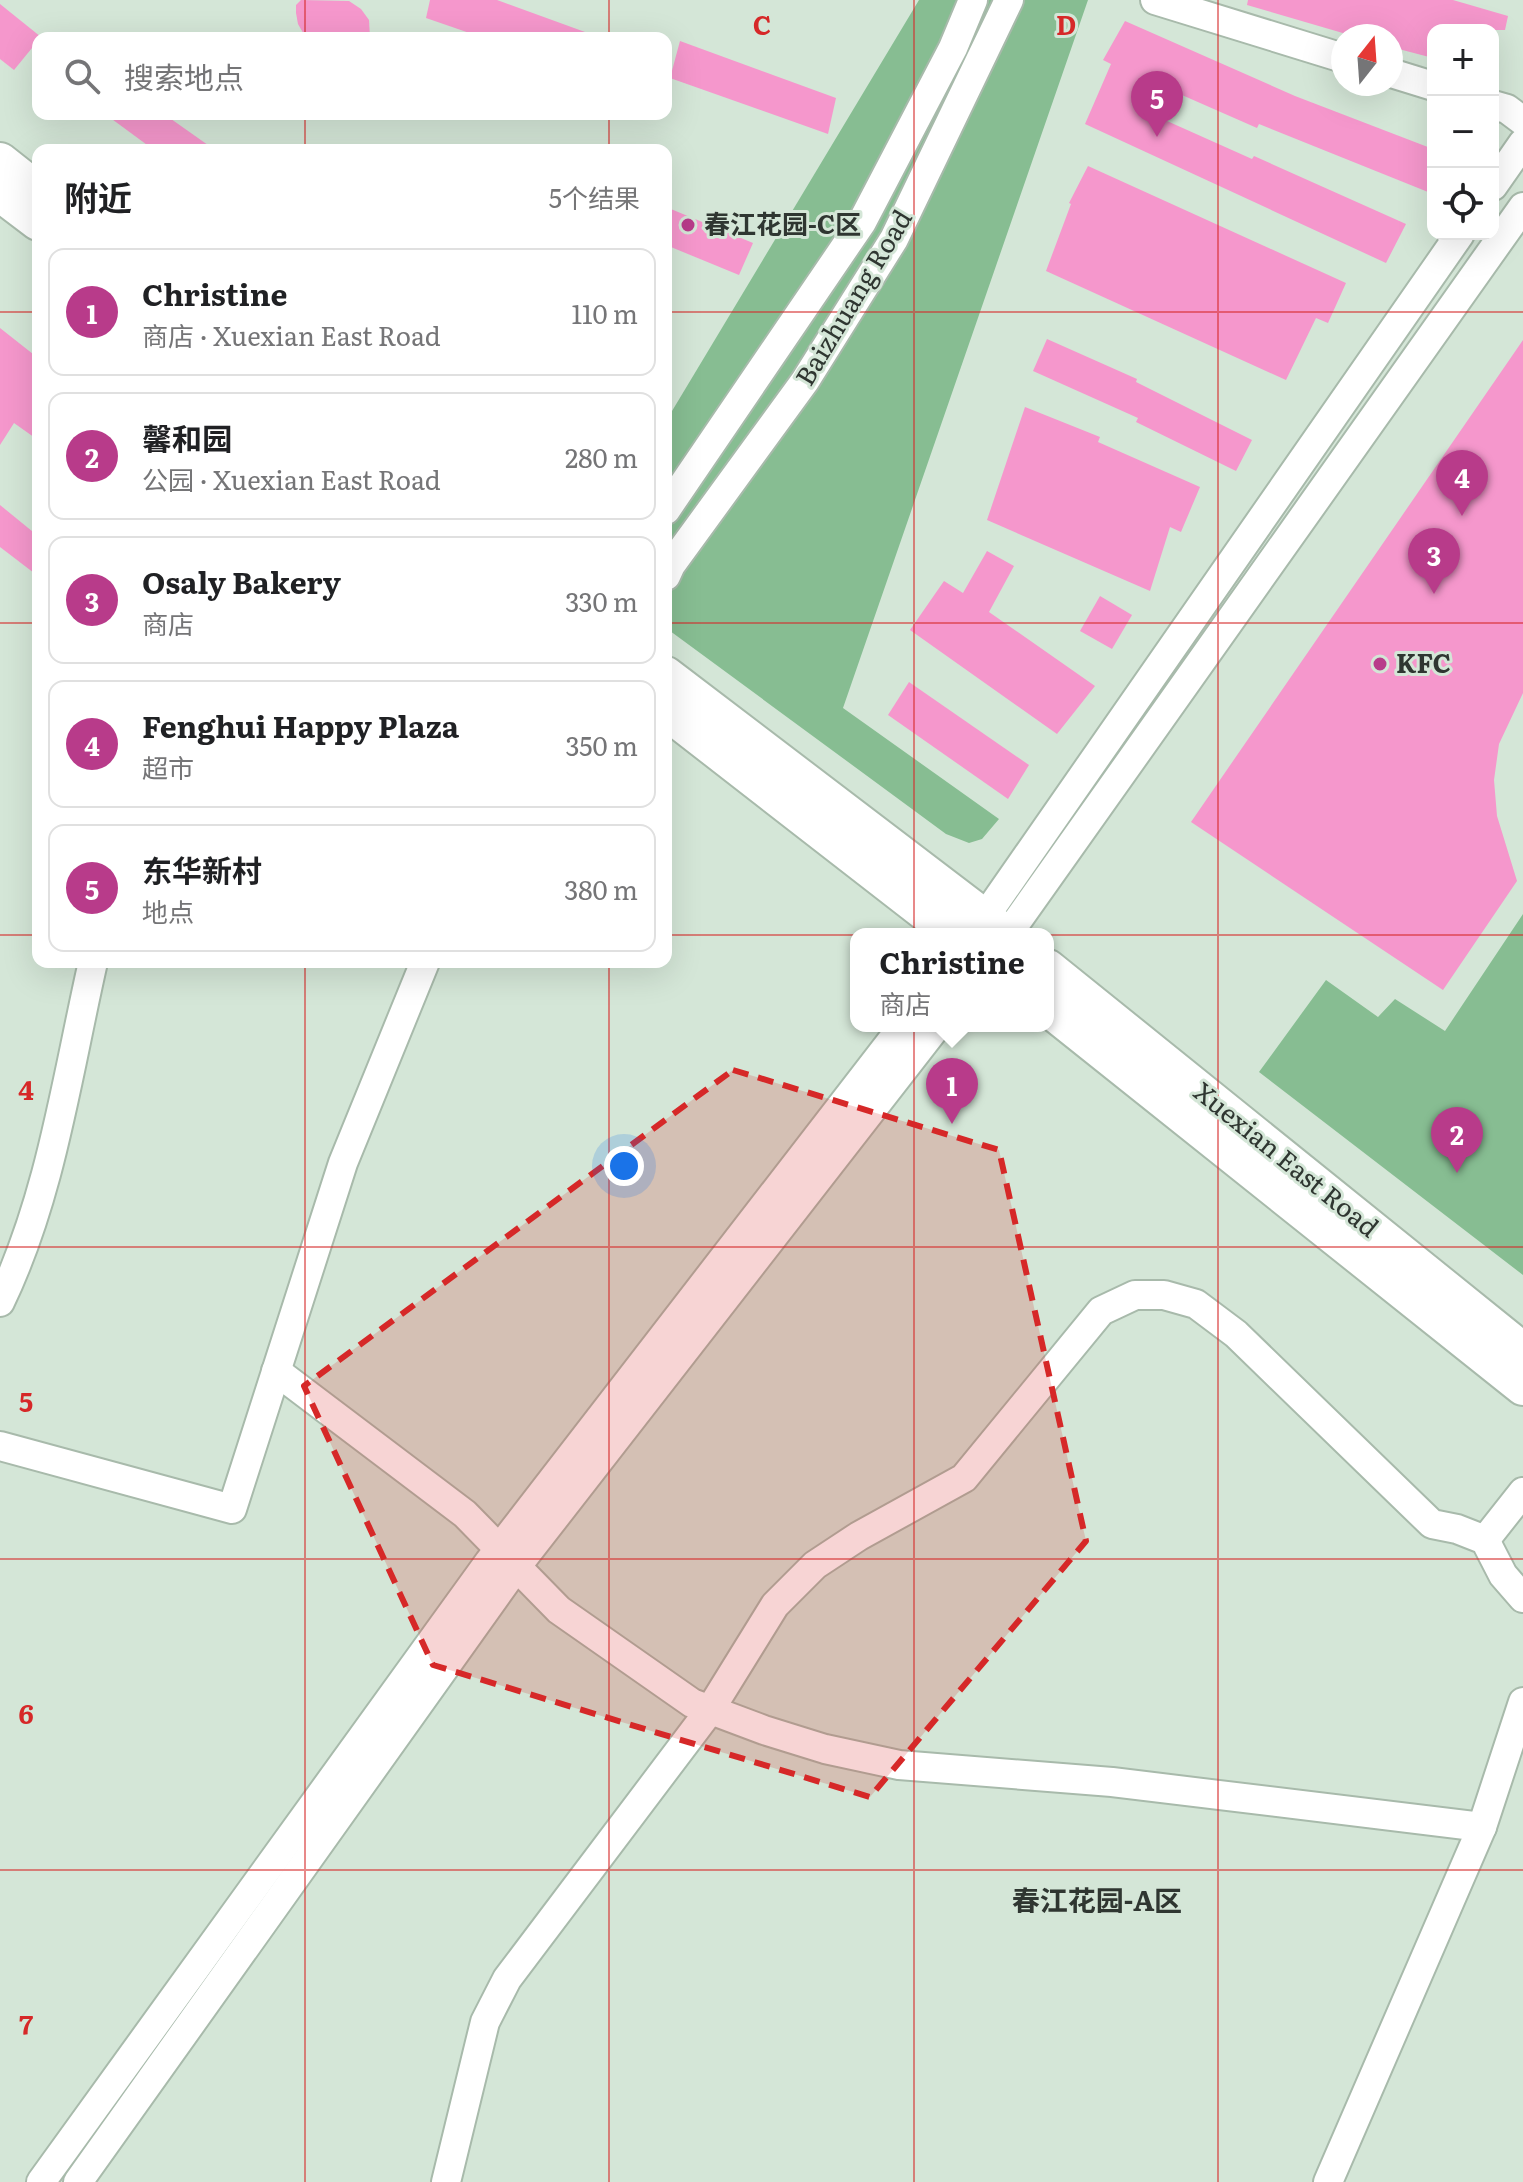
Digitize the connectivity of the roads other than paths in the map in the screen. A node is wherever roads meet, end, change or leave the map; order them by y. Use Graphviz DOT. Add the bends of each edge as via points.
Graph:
graph roads {
  1 [pos="973,0"];
  2 [pos="1009,0"];
  3 [pos="1155,0"];
  4 [pos="1331,54"];
  5 [pos="1403,77"];
  6 [pos="1427,84"];
  7 [pos="1499,107"];
  8 [pos="1523,121"];
  9 [pos="1523,143"];
  10 [pos="0,161"];
  11 [pos="1499,177"];
  12 [pos="32,186"];
  13 [pos="0,193"];
  14 [pos="1523,207"];
  15 [pos="32,217"];
  16 [pos="1456,240"];
  17 [pos="672,501"];
  18 [pos="672,564"];
  19 [pos="672,680"];
  20 [pos="672,716"];
  21 [pos="945,928"];
  22 [pos="990,928"];
  23 [pos="994,928"];
  24 [pos="994,928"];
  25 [pos="92,968"];
  26 [pos="423,968"];
  27 [pos="1054,973"];
  28 [pos="1054,1013"];
  29 [pos="899,1032"];
  30 [pos="932,1032"];
  31 [pos="0,1302"];
  32 [pos="1523,1351"];
  33 [pos="276,1371"];
  34 [pos="1523,1387"];
  35 [pos="0,1446"];
  36 [pos="1523,1492"];
  37 [pos="1485,1540"];
  38 [pos="508,1557"];
  39 [pos="1523,1598"];
  40 [pos="1523,1702"];
  41 [pos="710,1710"];
  42 [pos="1482,1827"];
  43 [pos="41,2182"];
  44 [pos="78,2182"];
  45 [pos="446,2182"];
  46 [pos="1328,2182"];
  1 -- 17 [label="street, Baizhuang Road" via="862,222"];
  2 -- 18 [label="street, Baizhuang Road" via="894,239 805,381"];
  3 -- 4 [label="street"];
  5 -- 6 [label="street"];
  7 -- 8 [label="street"];
  9 -- 11 [label="street"];
  10 -- 12 [label="main road"];
  13 -- 15 [label="main road"];
  14 -- 23 [label="street"];
  16 -- 24 [label="street"];
  19 -- 22 [label="main road"];
  20 -- 21 [label="main road"];
  25 -- 31 [label="street" via="39,1201"];
  26 -- 33 [label="street" via="343,1163"];
  27 -- 32 [label="main road, Xuexian East Road"];
  28 -- 34 [label="main road, Xuexian East Road"];
  29 -- 38 [label="street"];
  30 -- 38 [label="street"];
  33 -- 35 [label="street" via="232,1509"];
  33 -- 38 [label="street" via="465,1514"];
  36 -- 37 [label="street"];
  37 -- 39 [label="street" via="1503,1575"];
  37 -- 41 [label="street" via="1432,1524 1236,1334 1196,1304 1164,1295 1135,1295 1101,1311 964,1478 815,1565 775,1605"];
  38 -- 41 [label="street" via="559,1610 692,1703"];
  38 -- 43 [label="street"];
  38 -- 44 [label="street"];
  40 -- 42 [label="street"];
  41 -- 42 [label="street" via="825,1749 899,1765 1112,1782"];
  41 -- 45 [label="street" via="507,1979 485,2022"];
  42 -- 46 [label="street"];
}
